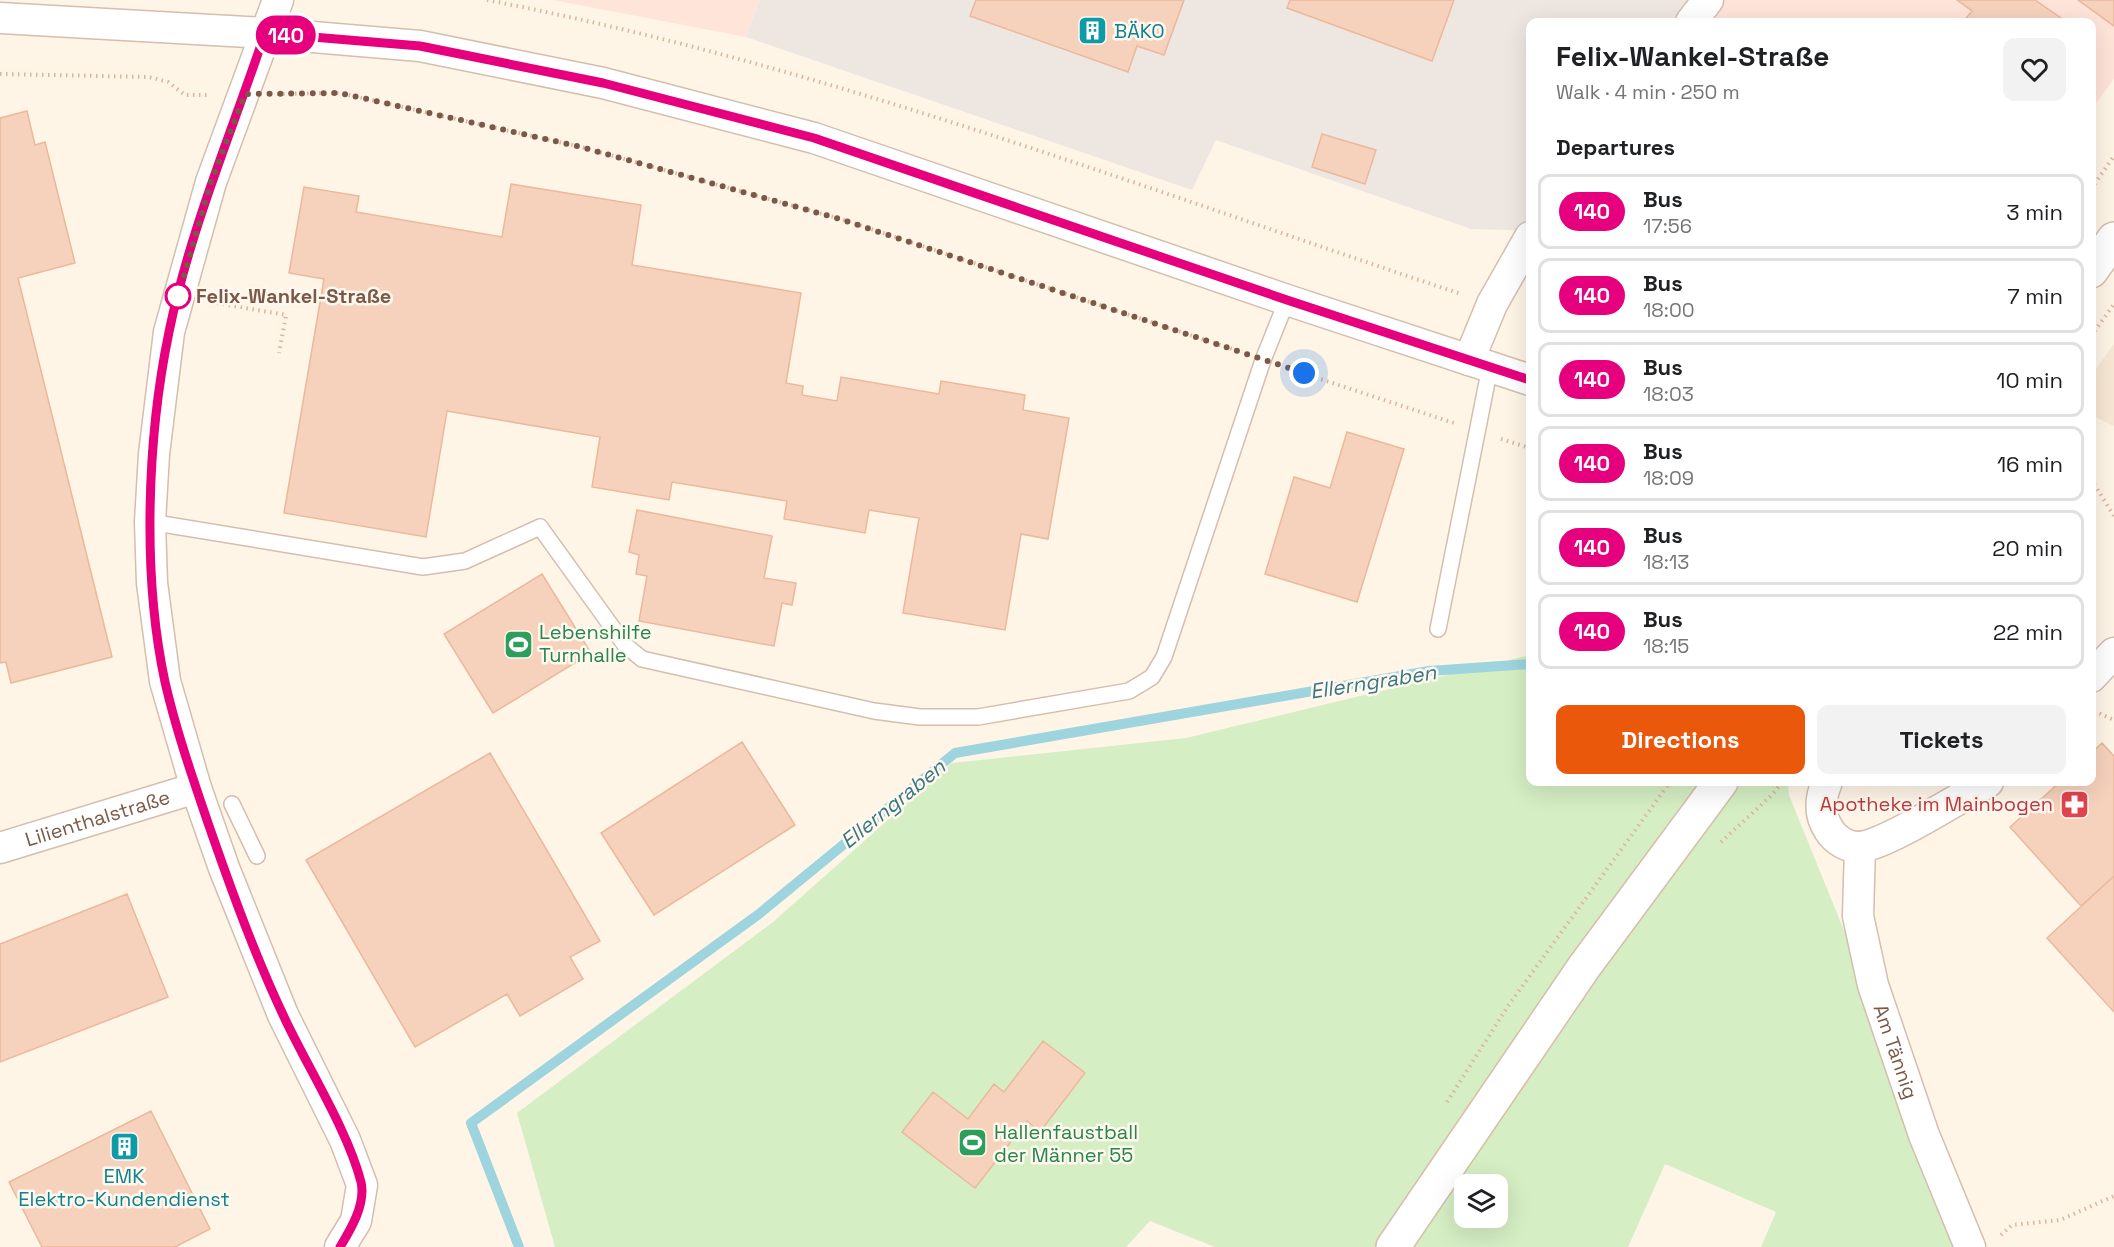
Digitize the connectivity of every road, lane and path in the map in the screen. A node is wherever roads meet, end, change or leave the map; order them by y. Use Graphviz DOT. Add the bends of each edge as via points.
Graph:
graph roads {
  1 [pos="278,0"];
  2 [pos="487,0"];
  3 [pos="1708,0"];
  4 [pos="8,18"];
  5 [pos="1694,18"];
  6 [pos="265,33"];
  7 [pos="0,74"];
  8 [pos="245,94"];
  9 [pos="2114,156"];
  10 [pos="2096,182"];
  11 [pos="2114,239"];
  12 [pos="1526,244"];
  13 [pos="2096,265"];
  14 [pos="178,296"];
  15 [pos="1287,300"];
  16 [pos="1492,304"];
  17 [pos="2114,304"];
  18 [pos="2096,329"];
  19 [pos="279,353"];
  20 [pos="1263,360"];
  21 [pos="1480,363"];
  22 [pos="1526,379"];
  23 [pos="1478,431"];
  24 [pos="1526,447"];
  25 [pos="2096,487"];
  26 [pos="2114,516"];
  27 [pos="150,522"];
  28 [pos="1438,629"];
  29 [pos="2096,711"];
  30 [pos="2114,720"];
  31 [pos="1718,786"];
  32 [pos="1778,786"];
  33 [pos="1826,786"];
  34 [pos="1981,786"];
  35 [pos="196,788"];
  36 [pos="232,804"];
  37 [pos="1721,842"];
  38 [pos="1860,847"];
  39 [pos="0,848"];
  40 [pos="257,856"];
  41 [pos="2114,1196"];
  42 [pos="1982,1243"];
  43 [pos="340,1247"];
  44 [pos="1393,1247"];
  1 -- 6 [label="street"];
  2 -- 16 [label="path" via="575,17 870,96"];
  3 -- 5 [label="street"];
  4 -- 6 [label="street"];
  6 -- 8 [label="street"];
  6 -- 15 [label="street" via="420,46 603,83 814,138"];
  7 -- 8 [label="path" via="149,77 168,82 185,95"];
  8 -- 14 [label="street" via="211,182"];
  8 -- 20 [label="path" via="340,93 581,147 840,219"];
  9 -- 10 [label="path"];
  11 -- 13 [label="main road"];
  12 -- 16 [label="street"];
  14 -- 19 [label="path" via="286,315"];
  14 -- 27 [label="street" via="161,384"];
  15 -- 20 [label="lane"];
  15 -- 21 [label="street"];
  16 -- 21 [label="street"];
  17 -- 18 [label="path"];
  20 -- 23 [label="path"];
  20 -- 27 [label="lane" via="1164,657 1152,678 1130,691 978,717 920,717 874,711 642,659 625,645 540,527 465,561 423,567"];
  21 -- 22 [label="street"];
  21 -- 23 [label="lane"];
  23 -- 24 [label="path"];
  23 -- 28 [label="lane"];
  25 -- 26 [label="path"];
  27 -- 35 [label="street" via="152,583 165,681"];
  29 -- 30 [label="path"];
  31 -- 44 [label="main road" via="1584,967"];
  32 -- 37 [label="path"];
  33 -- 38 [label="street" via="1821,804 1824,823 1846,845"];
  34 -- 38 [label="street" via="1887,838"];
  35 -- 39 [label="street, Lilienthalstraße"];
  35 -- 43 [label="street" via="283,1015 345,1140 362,1185 356,1221"];
  36 -- 40 [label="lane"];
  38 -- 42 [label="street, Am Tännig" via="1857,916 1873,985 1924,1135"];
  41 -- 42 [label="path" via="2060,1220 2012,1225"];
}
